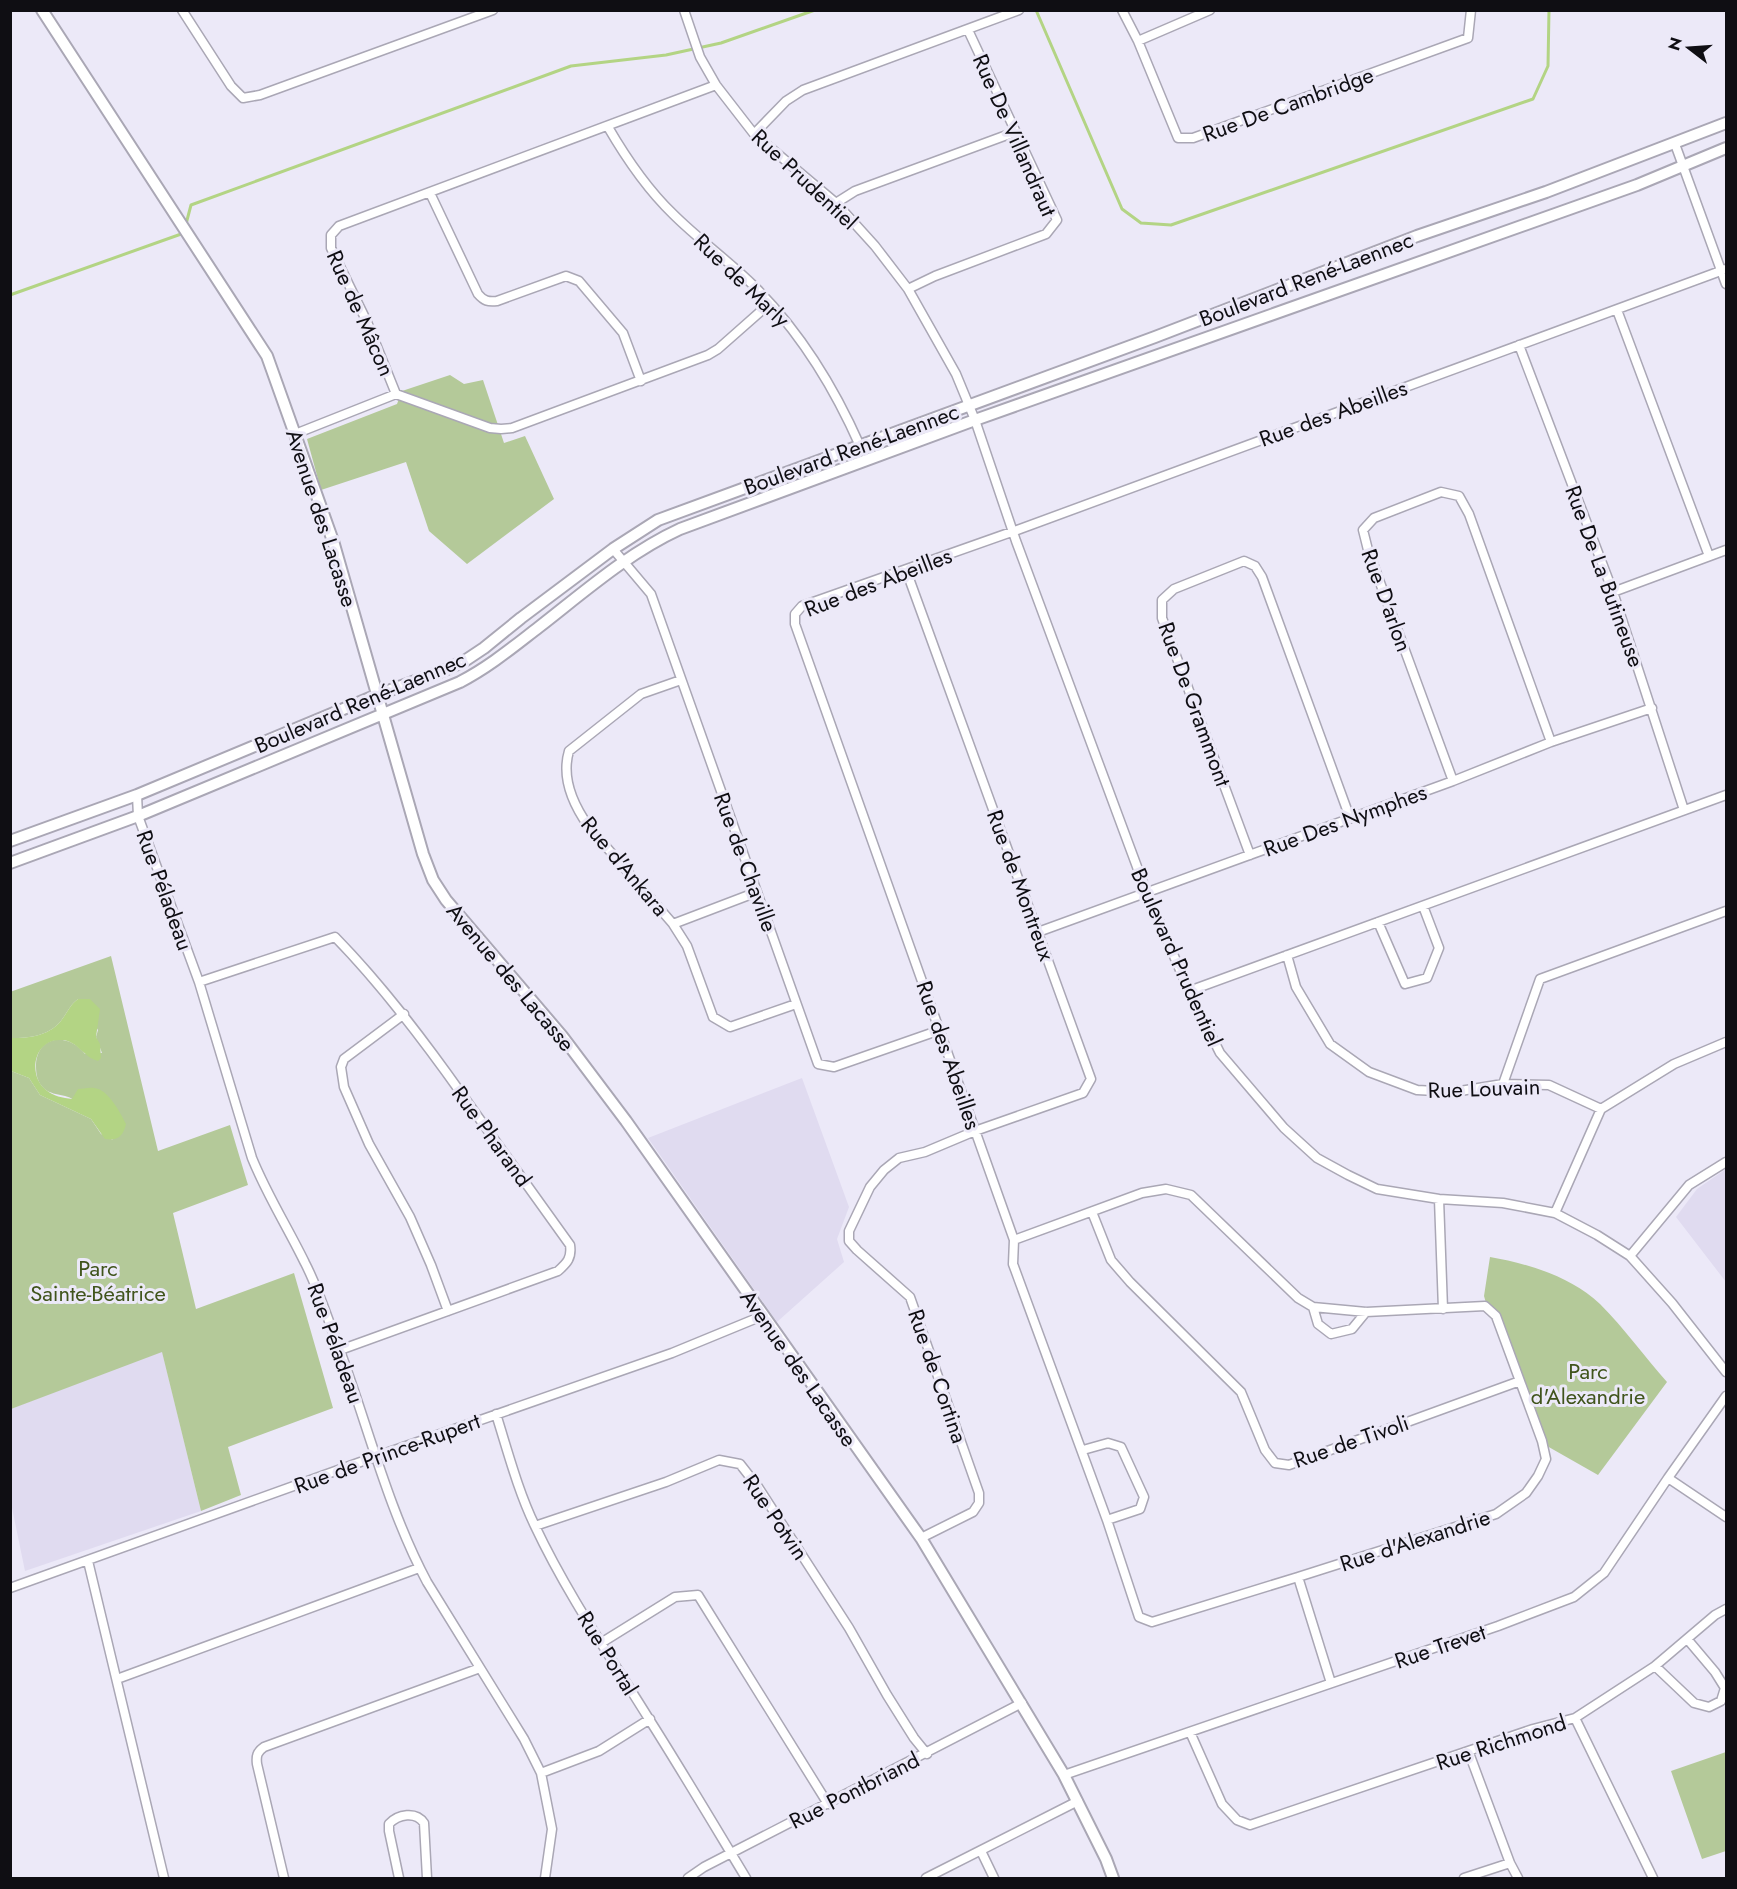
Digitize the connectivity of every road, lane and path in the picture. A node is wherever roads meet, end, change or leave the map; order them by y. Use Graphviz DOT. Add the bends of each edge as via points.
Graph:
graph roads {
  1 [pos="42,10"];
  2 [pos="182,10"];
  3 [pos="493,10"];
  4 [pos="684,10"];
  5 [pos="1019,10"];
  6 [pos="1122,10"];
  7 [pos="1210,10"];
  8 [pos="1471,10"];
  9 [pos="968,30"];
  10 [pos="1138,41"];
  11 [pos="716,85"];
  12 [pos="1726,123"];
  13 [pos="608,127"];
  14 [pos="1015,132"];
  15 [pos="754,134"];
  16 [pos="1675,144"];
  17 [pos="1726,148"];
  18 [pos="1682,165"];
  19 [pos="430,193"];
  20 [pos="836,203"];
  21 [pos="1724,270"];
  22 [pos="1726,284"];
  23 [pos="908,289"];
  24 [pos="770,303"];
  25 [pos="1617,310"];
  26 [pos="1519,345"];
  27 [pos="641,381"];
  28 [pos="396,394"];
  29 [pos="969,406"];
  30 [pos="975,420"];
  31 [pos="294,434"];
  32 [pos="860,446"];
  33 [pos="1012,531"];
  34 [pos="613,549"];
  35 [pos="1726,550"];
  36 [pos="1709,556"];
  37 [pos="624,562"];
  38 [pos="906,570"];
  39 [pos="1613,592"];
  40 [pos="681,680"];
  41 [pos="377,696"];
  42 [pos="1652,708"];
  43 [pos="383,714"];
  44 [pos="1551,742"];
  45 [pos="1453,781"];
  46 [pos="137,795"];
  47 [pos="1726,795"];
  48 [pos="1684,810"];
  49 [pos="138,816"];
  50 [pos="1350,818"];
  51 [pos="10,841"];
  52 [pos="1250,855"];
  53 [pos="10,863"];
  54 [pos="1146,891"];
  55 [pos="757,892"];
  56 [pos="1423,906"];
  57 [pos="1726,911"];
  58 [pos="1378,922"];
  59 [pos="673,924"];
  60 [pos="1038,932"];
  61 [pos="1287,955"];
  62 [pos="199,982"];
  63 [pos="1189,991"];
  64 [pos="796,1004"];
  65 [pos="404,1014"];
  66 [pos="940,1030"];
  67 [pos="1726,1042"];
  68 [pos="1503,1084"];
  69 [pos="1601,1109"];
  70 [pos="975,1131"];
  71 [pos="1726,1162"];
  72 [pos="1439,1199"];
  73 [pos="1092,1212"];
  74 [pos="1555,1213"];
  75 [pos="1014,1240"];
  76 [pos="1630,1256"];
  77 [pos="1313,1307"];
  78 [pos="1443,1309"];
  79 [pos="448,1311"];
  80 [pos="1366,1312"];
  81 [pos="762,1316"];
  82 [pos="340,1350"];
  83 [pos="1726,1372"];
  84 [pos="1520,1381"];
  85 [pos="1726,1396"];
  86 [pos="496,1414"];
  87 [pos="1083,1450"];
  88 [pos="376,1457"];
  89 [pos="1668,1478"];
  90 [pos="1726,1517"];
  91 [pos="1107,1520"];
  92 [pos="535,1526"];
  93 [pos="921,1538"];
  94 [pos="88,1561"];
  95 [pos="419,1568"];
  96 [pos="1298,1577"];
  97 [pos="10,1588"];
  98 [pos="1726,1609"];
  99 [pos="1688,1640"];
  100 [pos="601,1643"];
  101 [pos="1655,1666"];
  102 [pos="480,1668"];
  103 [pos="117,1680"];
  104 [pos="1330,1683"];
  105 [pos="1022,1703"];
  106 [pos="1575,1718"];
  107 [pos="650,1719"];
  108 [pos="1190,1732"];
  109 [pos="1468,1753"];
  110 [pos="927,1754"];
  111 [pos="541,1773"];
  112 [pos="1064,1775"];
  113 [pos="1078,1801"];
  114 [pos="828,1804"];
  115 [pos="981,1851"];
  116 [pos="731,1854"];
  117 [pos="1510,1863"];
  118 [pos="164,1878"];
  119 [pos="284,1878"];
  120 [pos="399,1878"];
  121 [pos="427,1878"];
  122 [pos="544,1878"];
  123 [pos="688,1878"];
  124 [pos="746,1878"];
  125 [pos="926,1878"];
  126 [pos="994,1878"];
  127 [pos="1113,1878"];
  128 [pos="1464,1878"];
  129 [pos="1518,1878"];
  130 [pos="1653,1878"];
  1 -- 31 [label="street, Avenue des Lacasse" via="267,356"];
  2 -- 3 [label="street" via="231,86 243,98"];
  4 -- 11 [label="street, Rue Prudentiel" via="696,46"];
  5 -- 9 [label="street"];
  6 -- 10 [label="street, Rue De Cambridge"];
  7 -- 10 [label="street"];
  8 -- 10 [label="street, Rue De Cambridge" via="1468,38 1193,138 1178,138"];
  9 -- 14 [label="street, Rue De Villandraut"];
  9 -- 15 [label="street" via="803,90 786,101"];
  11 -- 13 [label="street, Rue de Mâcon"];
  11 -- 15 [label="street, Rue Prudentiel"];
  12 -- 16 [label="street, Boulevard René-Laennec"];
  13 -- 19 [label="street, Rue de Mâcon"];
  13 -- 24 [label="street, Rue de Marly" via="626,158 663,204"];
  14 -- 20 [label="street" via="855,191"];
  14 -- 23 [label="street, Rue De Villandraut" via="1057,220 1046,234"];
  15 -- 20 [label="street, Rue Prudentiel"];
  16 -- 18 [label="street"];
  16 -- 29 [label="street, Boulevard René-Laennec" via="1417,236"];
  17 -- 18 [label="street, Boulevard René-Laennec"];
  18 -- 21 [label="street"];
  18 -- 30 [label="street, Boulevard René-Laennec" via="1637,185"];
  19 -- 27 [label="street" via="483,300 497,301 559,278 573,277 623,333"];
  19 -- 28 [label="street, Rue de Mâcon" via="339,226 330,235 331,248"];
  20 -- 23 [label="street, Rue Prudentiel"];
  21 -- 22 [label="street"];
  21 -- 25 [label="street, Rue des Abeilles"];
  23 -- 29 [label="street, Rue Prudentiel" via="956,374"];
  24 -- 27 [label="street, Rue de Mâcon" via="718,349"];
  24 -- 32 [label="street, Rue de Marly" via="826,377"];
  25 -- 26 [label="street, Rue des Abeilles"];
  25 -- 36 [label="street"];
  26 -- 33 [label="street, Rue des Abeilles"];
  26 -- 39 [label="street, Rue De La Butineuse"];
  27 -- 28 [label="street, Rue de Mâcon" via="501,429"];
  28 -- 31 [label="street"];
  29 -- 30 [label="street, Boulevard Prudentiel"];
  29 -- 32 [label="street, Boulevard René-Laennec"];
  30 -- 33 [label="street, Boulevard Prudentiel"];
  30 -- 37 [label="street, Boulevard René-Laennec" via="680,529"];
  31 -- 41 [label="street, Avenue des Lacasse" via="333,541"];
  32 -- 34 [label="street, Boulevard René-Laennec" via="658,520"];
  33 -- 38 [label="street, Rue des Abeilles"];
  33 -- 54 [label="street, Boulevard Prudentiel"];
  34 -- 37 [label="street, Rue de Chaville"];
  34 -- 41 [label="street, Boulevard René-Laennec" via="466,660"];
  35 -- 36 [label="street"];
  36 -- 39 [label="street"];
  37 -- 40 [label="street, Rue de Chaville" via="651,594"];
  37 -- 43 [label="street, Boulevard René-Laennec" via="478,673"];
  38 -- 60 [label="street, Rue de Montreux"];
  38 -- 66 [label="street, Rue des Abeilles" via="802,606 795,614 795,624"];
  39 -- 42 [label="street, Rue De La Butineuse"];
  40 -- 55 [label="street, Rue de Chaville"];
  40 -- 59 [label="street, Rue d'Ankara" via="641,694 569,751 566,761 580,813"];
  41 -- 43 [label="street, Avenue des Lacasse"];
  41 -- 46 [label="street, Boulevard René-Laennec"];
  42 -- 44 [label="street, Rue Des Nymphes"];
  42 -- 48 [label="street, Rue De La Butineuse"];
  43 -- 49 [label="street, Boulevard René-Laennec"];
  43 -- 81 [label="street, Avenue des Lacasse" via="433,880 626,1120"];
  44 -- 45 [label="street, Rue Des Nymphes"];
  44 -- 45 [label="street, Rue D'arlon" via="1469,514 1459,496 1441,492 1374,518 1363,530 1372,561"];
  45 -- 50 [label="street, Rue Des Nymphes"];
  46 -- 49 [label="street, Rue Péladeau"];
  46 -- 51 [label="street, Boulevard René-Laennec"];
  47 -- 48 [label="street"];
  48 -- 56 [label="street"];
  49 -- 53 [label="street, Boulevard René-Laennec"];
  49 -- 62 [label="street, Rue Péladeau"];
  50 -- 52 [label="street, Rue Des Nymphes"];
  50 -- 52 [label="street, Rue De Grammont" via="1262,576 1255,566 1244,561 1174,589 1162,600 1162,618"];
  52 -- 54 [label="street, Rue Des Nymphes"];
  54 -- 60 [label="street, Rue Des Nymphes"];
  54 -- 63 [label="street, Boulevard Prudentiel"];
  55 -- 59 [label="street"];
  55 -- 64 [label="street, Rue de Chaville"];
  56 -- 58 [label="street"];
  56 -- 58 [label="street" via="1439,948 1428,978 1405,984"];
  57 -- 68 [label="street" via="1540,979"];
  58 -- 61 [label="street"];
  59 -- 64 [label="street, Rue d'Ankara" via="687,946 713,1017 730,1027"];
  60 -- 70 [label="street, Rue de Montreux" via="1091,1079 1083,1093"];
  61 -- 63 [label="street"];
  61 -- 68 [label="street, Rue Louvain" via="1296,987 1330,1044 1370,1072 1418,1090 1454,1092"];
  62 -- 65 [label="street, Rue Pharand" via="335,937"];
  62 -- 82 [label="street, Rue Péladeau" via="252,1158 306,1264"];
  63 -- 72 [label="street, Boulevard Prudentiel" via="1220,1053 1284,1128 1317,1158 1377,1189"];
  64 -- 66 [label="street, Rue de Chaville" via="818,1064 834,1067"];
  65 -- 79 [label="street" via="344,1059 341,1067 344,1087 369,1144 410,1217"];
  65 -- 79 [label="street, Rue Pharand" via="570,1245 567,1264 558,1271"];
  66 -- 70 [label="street, Rue des Abeilles"];
  67 -- 69 [label="street" via="1674,1064"];
  68 -- 69 [label="street, Rue Louvain" via="1549,1085"];
  69 -- 74 [label="street"];
  70 -- 75 [label="street, Rue des Abeilles"];
  70 -- 93 [label="street, Rue de Cortina" via="925,1152 899,1158 870,1187 849,1231 849,1240 857,1250 910,1297 979,1493 979,1503 973,1512"];
  71 -- 76 [label="street" via="1689,1185"];
  72 -- 74 [label="street, Boulevard Prudentiel" via="1503,1203"];
  72 -- 78 [label="street"];
  73 -- 75 [label="street"];
  73 -- 77 [label="street" via="1166,1189 1191,1195 1298,1298"];
  73 -- 84 [label="street, Rue de Tivoli" via="1111,1260 1241,1392 1265,1450 1275,1463 1289,1465"];
  74 -- 76 [label="street, Boulevard Prudentiel"];
  75 -- 87 [label="street, Rue des Abeilles" via="1013,1264"];
  76 -- 83 [label="street, Boulevard Prudentiel"];
  77 -- 80 [label="street, Rue d'Alexandrie"];
  77 -- 80 [label="street" via="1318,1324 1331,1334 1352,1329"];
  78 -- 80 [label="street, Rue d'Alexandrie"];
  78 -- 84 [label="street, Rue d'Alexandrie" via="1485,1306 1491,1311"];
  79 -- 82 [label="street, Rue Pharand"];
  81 -- 86 [label="street, Rue de Prince-Rupert" via="672,1353"];
  81 -- 93 [label="street, Avenue des Lacasse"];
  82 -- 88 [label="street, Rue Péladeau"];
  84 -- 96 [label="street, Rue d'Alexandrie" via="1546,1459 1526,1493 1496,1514"];
  85 -- 89 [label="street, Rue Trevet"];
  86 -- 88 [label="street, Rue de Prince-Rupert"];
  86 -- 92 [label="street, Rue Portal"];
  87 -- 91 [label="street, Rue des Abeilles"];
  87 -- 91 [label="street" via="1108,1443 1121,1447 1144,1497 1140,1509"];
  88 -- 94 [label="street, Rue de Prince-Rupert"];
  88 -- 95 [label="street, Rue Péladeau"];
  89 -- 90 [label="street"];
  89 -- 104 [label="street, Rue Trevet" via="1604,1573 1574,1597"];
  91 -- 96 [label="street, Rue des Abeilles" via="1139,1617 1152,1622"];
  92 -- 100 [label="street, Rue Portal"];
  92 -- 110 [label="street, Rue Potvin" via="719,1460 740,1464"];
  93 -- 105 [label="street, Avenue des Lacasse"];
  94 -- 97 [label="street, Rue de Prince-Rupert"];
  94 -- 103 [label="street"];
  95 -- 102 [label="street, Rue Péladeau"];
  95 -- 103 [label="street"];
  96 -- 104 [label="street"];
  98 -- 99 [label="street, Rue Richmond"];
  99 -- 101 [label="street, Rue Richmond"];
  99 -- 101 [label="street" via="1725,1688 1721,1701 1709,1707 1694,1703"];
  100 -- 107 [label="street, Rue Portal"];
  100 -- 114 [label="street" via="675,1597 698,1595"];
  101 -- 106 [label="street, Rue Richmond"];
  102 -- 111 [label="street, Rue Péladeau"];
  102 -- 119 [label="street" via="258,1751 256,1764"];
  103 -- 118 [label="street"];
  104 -- 108 [label="street, Rue Trevet"];
  105 -- 110 [label="street, Rue Pontbriand"];
  105 -- 112 [label="street, Avenue des Lacasse"];
  106 -- 109 [label="street, Rue Richmond"];
  106 -- 130 [label="street"];
  107 -- 111 [label="street" via="598,1751"];
  107 -- 116 [label="street, Rue Portal"];
  108 -- 109 [label="street, Rue Richmond" via="1221,1804 1237,1820 1250,1826"];
  108 -- 112 [label="street, Rue Trevet"];
  109 -- 117 [label="street"];
  110 -- 114 [label="street, Rue Pontbriand"];
  111 -- 122 [label="street, Rue Péladeau" via="552,1829"];
  112 -- 113 [label="street, Avenue des Lacasse"];
  113 -- 115 [label="street"];
  113 -- 127 [label="street, Avenue des Lacasse"];
  114 -- 116 [label="street, Rue Pontbriand"];
  115 -- 125 [label="street"];
  115 -- 126 [label="street"];
  116 -- 123 [label="street, Rue Pontbriand"];
  116 -- 124 [label="street, Rue Portal"];
  117 -- 128 [label="street"];
  117 -- 129 [label="street"];
  120 -- 121 [label="street" via="389,1824 410,1815 418,1816 424,1823"];
}
